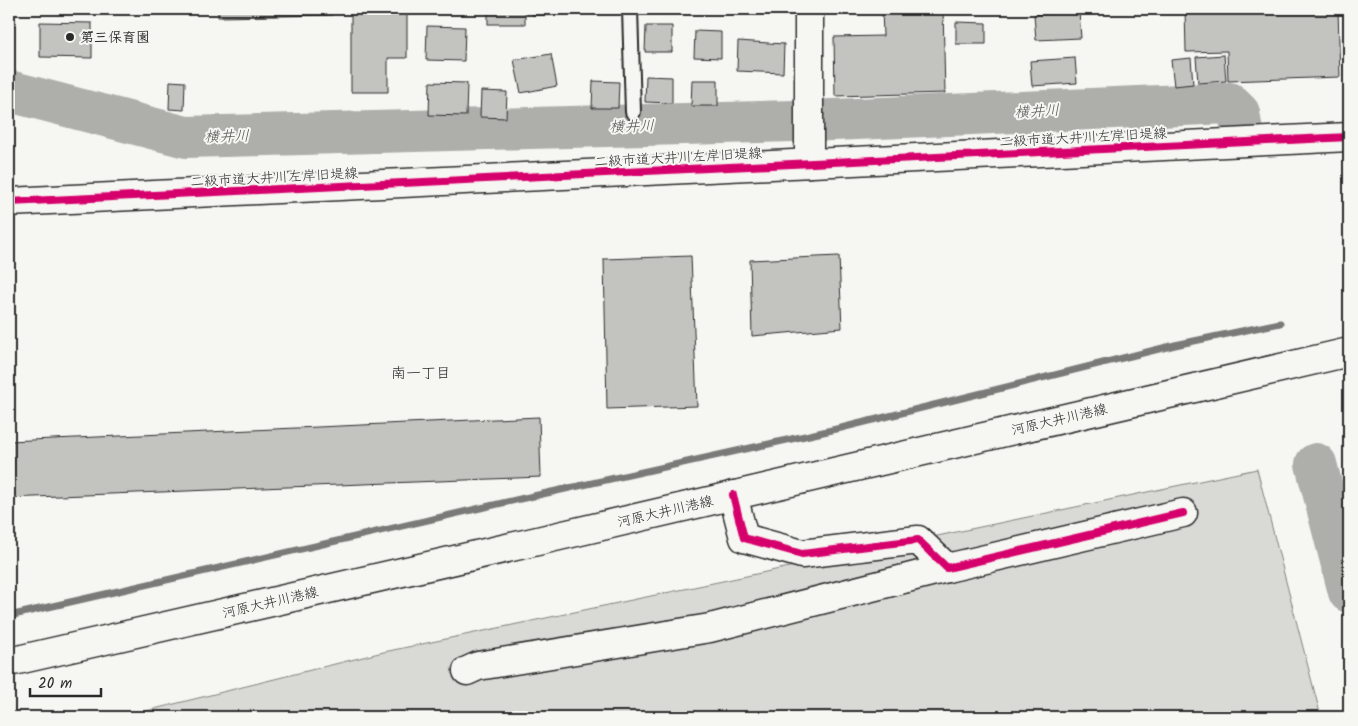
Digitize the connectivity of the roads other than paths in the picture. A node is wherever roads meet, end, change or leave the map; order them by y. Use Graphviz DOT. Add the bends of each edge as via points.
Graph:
graph roads {
  1 [pos="630,9"];
  2 [pos="809,9"];
  3 [pos="633,112"];
  4 [pos="1349,137"];
  5 [pos="809,163"];
  6 [pos="9,202"];
  7 [pos="1349,352"];
  8 [pos="733,495"];
  9 [pos="1183,513"];
  10 [pos="947,568"];
  11 [pos="9,662"];
  12 [pos="467,670"];
  1 -- 3 [label="lane"];
  2 -- 5 [label="street"];
  4 -- 5 [label="street, 二級市道大井川左岸旧堤線"];
  5 -- 6 [label="street, 二級市道大井川左岸旧堤線"];
  7 -- 8 [label="street, 河原大井川港線"];
  8 -- 10 [label="street" via="744,538 802,554 918,540"];
  8 -- 11 [label="street, 河原大井川港線"];
  9 -- 10 [label="street"];
  10 -- 12 [label="street" via="710,628"];
}
